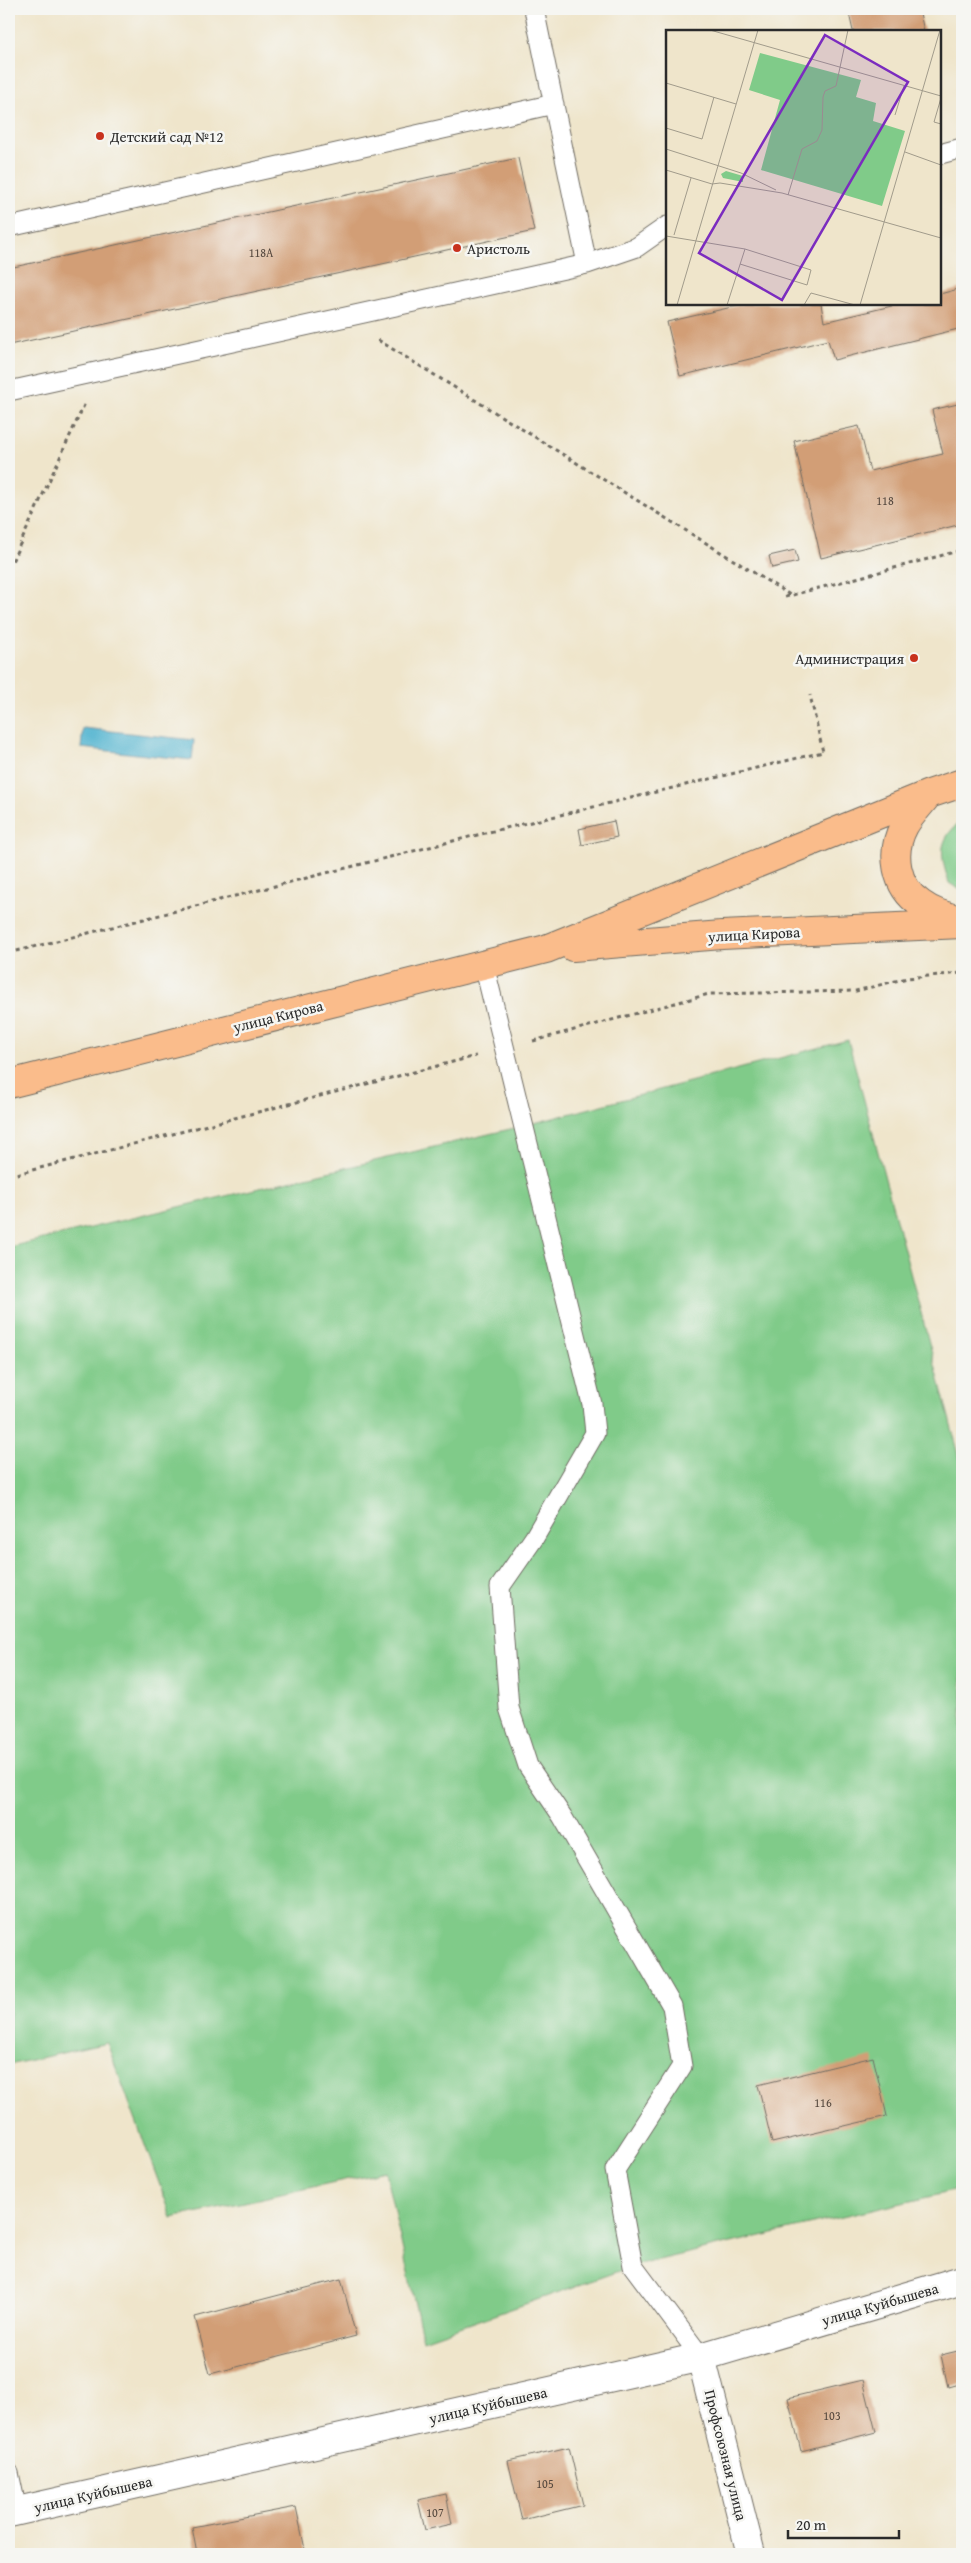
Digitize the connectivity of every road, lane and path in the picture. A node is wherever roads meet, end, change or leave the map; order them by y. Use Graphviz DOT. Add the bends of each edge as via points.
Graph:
graph roads {
  1 [pos="534,9"];
  2 [pos="554,104"];
  3 [pos="962,148"];
  4 [pos="941,154"];
  5 [pos="9,227"];
  6 [pos="666,227"];
  7 [pos="587,264"];
  8 [pos="344,319"];
  9 [pos="101,371"];
  10 [pos="9,391"];
  11 [pos="962,550"];
  12 [pos="9,568"];
  13 [pos="790,595"];
  14 [pos="785,597"];
  15 [pos="810,695"];
  16 [pos="962,783"];
  17 [pos="929,794"];
  18 [pos="962,923"];
  19 [pos="546,949"];
  20 [pos="9,953"];
  21 [pos="484,965"];
  22 [pos="9,1084"];
  23 [pos="962,2280"];
  24 [pos="700,2357"];
  25 [pos="9,2472"];
  26 [pos="13,2512"];
  27 [pos="751,2554"];
  1 -- 2 [label="lane"];
  2 -- 5 [label="lane"];
  2 -- 7 [label="lane"];
  3 -- 4 [label="lane"];
  6 -- 7 [label="lane" via="637,247"];
  7 -- 8 [label="lane"];
  8 -- 9 [label="lane"];
  8 -- 13 [label="path"];
  9 -- 10 [label="lane"];
  9 -- 12 [label="path"];
  11 -- 13 [label="path"];
  13 -- 14 [label="path"];
  15 -- 20 [label="path" via="823,752"];
  16 -- 17 [label="main road, улица Кирова"];
  17 -- 18 [label="main road, улица Кирова" via="904,825 896,847 897,869 903,885 920,904"];
  17 -- 19 [label="main road, улица Кирова"];
  18 -- 19 [label="main road, улица Кирова" via="722,935"];
  19 -- 21 [label="main road, улица Кирова"];
  21 -- 22 [label="main road, улица Кирова"];
  21 -- 24 [label="lane" via="592,1404 595,1433 534,1538 500,1587 509,1708 528,1766 562,1816 672,2006 682,2066 615,2170 633,2266"];
  23 -- 24 [label="street, улица Куйбышева"];
  24 -- 26 [label="street, улица Куйбышева"];
  24 -- 27 [label="street, Профсоюзная улица"];
  25 -- 26 [label="lane"];
}
